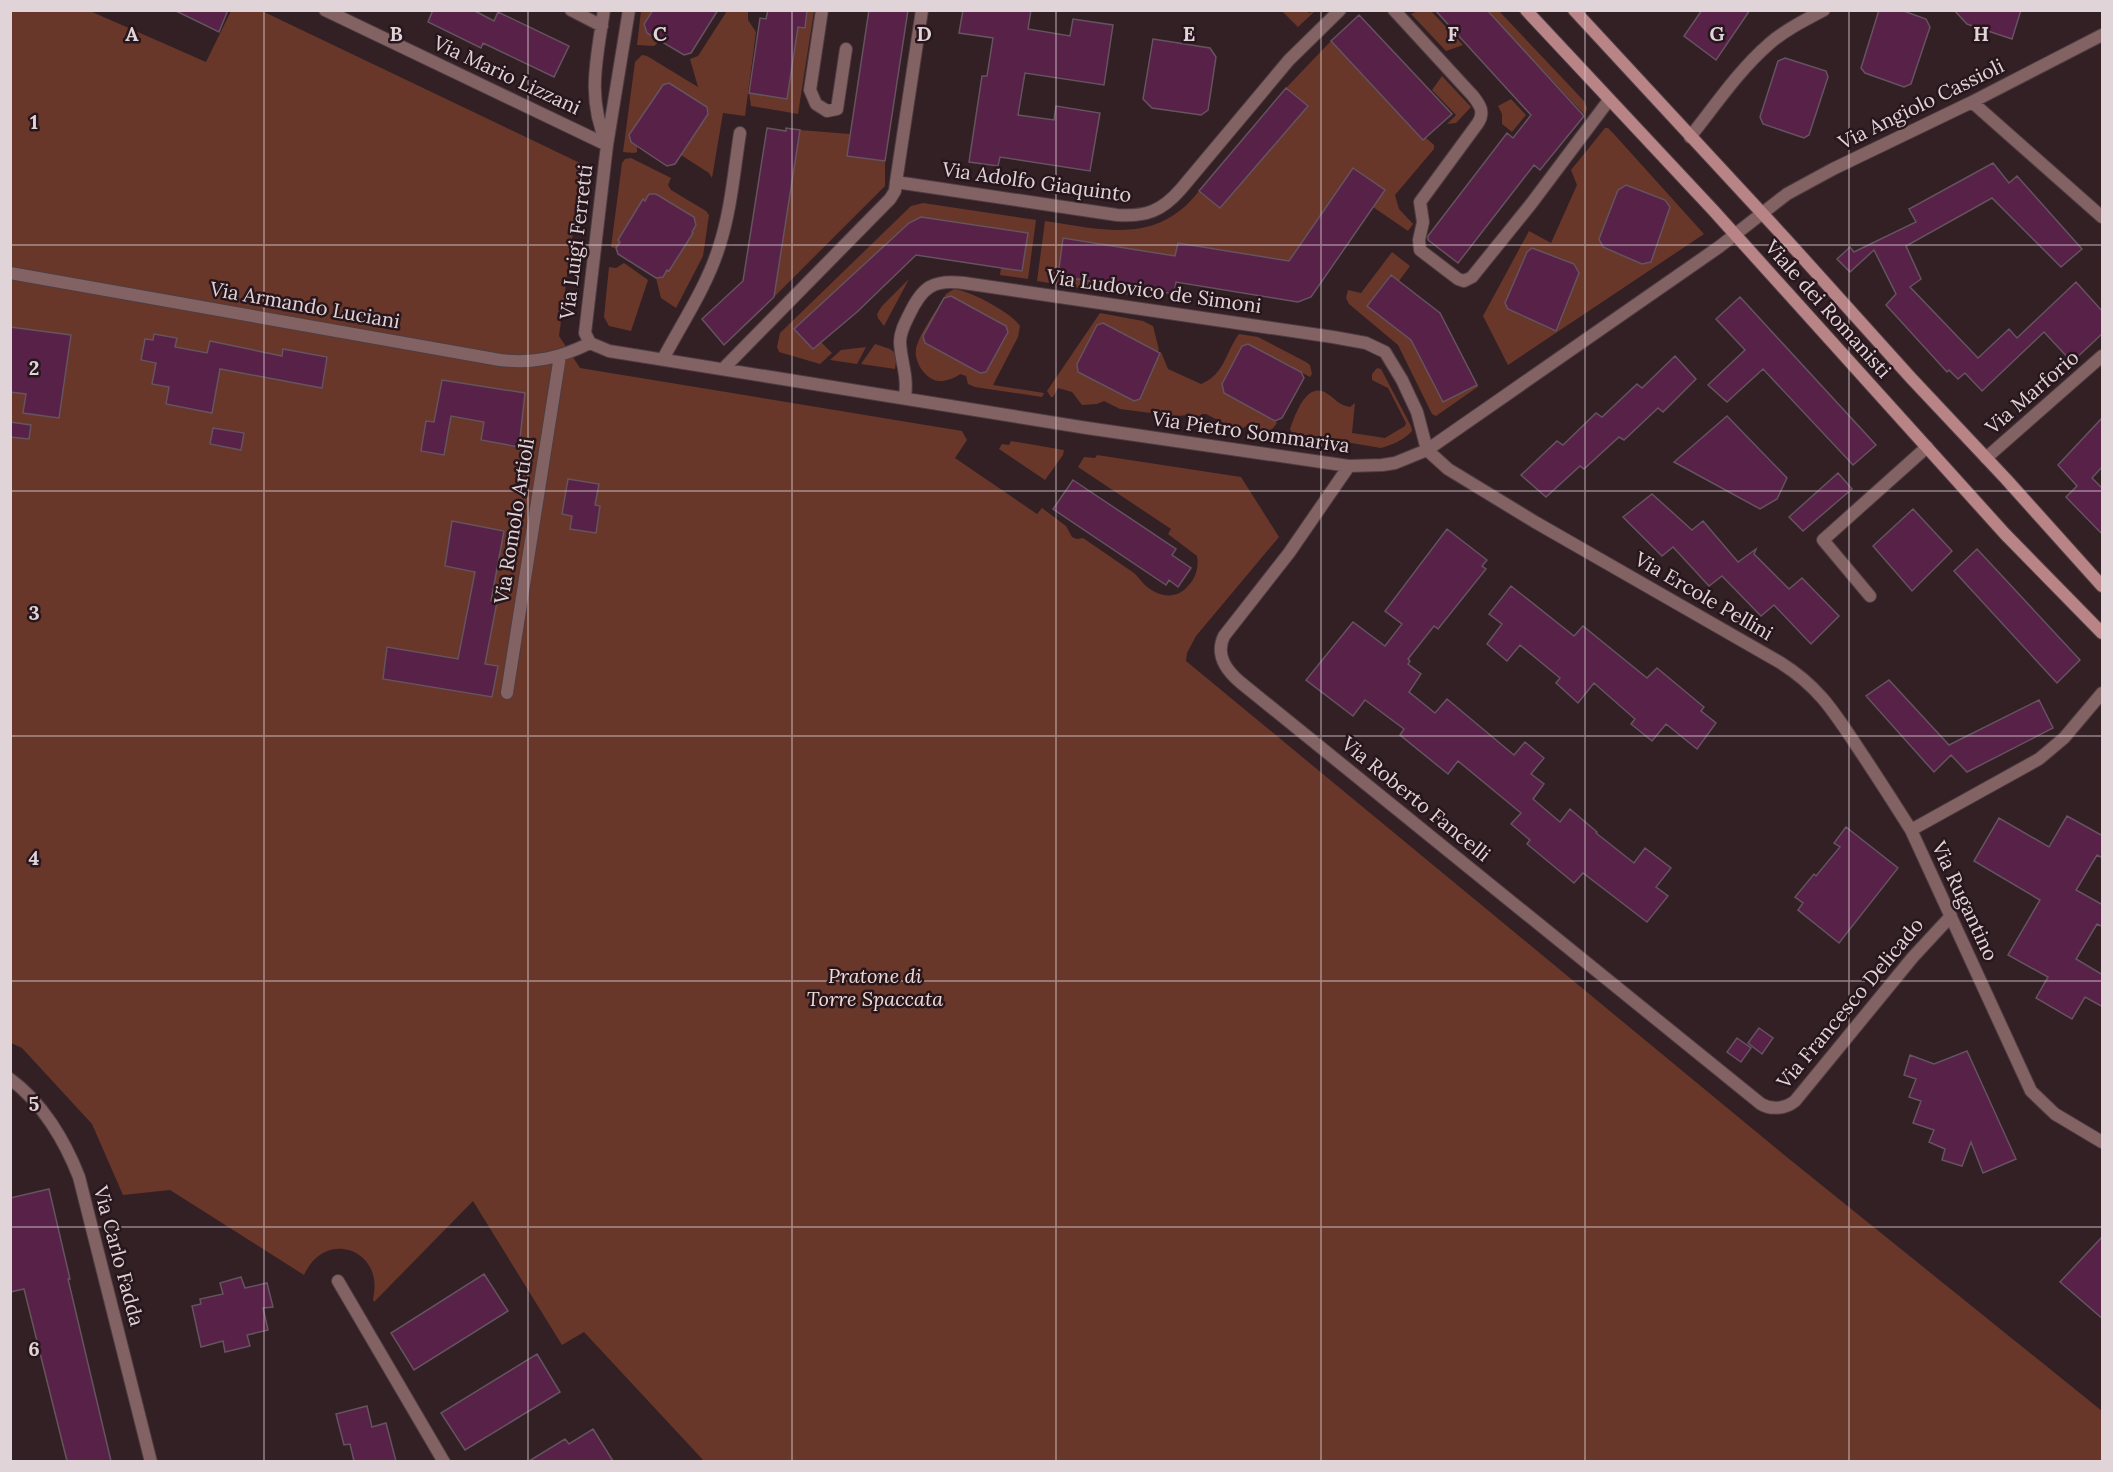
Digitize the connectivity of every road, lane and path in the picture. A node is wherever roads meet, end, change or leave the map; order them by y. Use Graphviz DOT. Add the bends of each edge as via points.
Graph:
graph roads {
  1 [pos="570,10"];
  2 [pos="604,10"];
  3 [pos="629,10"];
  4 [pos="822,10"];
  5 [pos="922,10"];
  6 [pos="1340,10"];
  7 [pos="1394,10"];
  8 [pos="1526,10"];
  9 [pos="1574,10"];
  10 [pos="1824,10"];
  11 [pos="328,11"];
  12 [pos="602,26"];
  13 [pos="2103,35"];
  14 [pos="846,49"];
  15 [pos="1610,100"];
  16 [pos="1972,102"];
  17 [pos="740,133"];
  18 [pos="1690,137"];
  19 [pos="607,144"];
  20 [pos="897,182"];
  21 [pos="1761,213"];
  22 [pos="2103,217"];
  23 [pos="1735,235"];
  24 [pos="10,273"];
  25 [pos="590,344"];
  26 [pos="560,356"];
  27 [pos="2103,356"];
  28 [pos="663,359"];
  29 [pos="723,369"];
  30 [pos="906,398"];
  31 [pos="1927,447"];
  32 [pos="1427,450"];
  33 [pos="1986,458"];
  34 [pos="1349,466"];
  35 [pos="2103,586"];
  36 [pos="1870,596"];
  37 [pos="2103,633"];
  38 [pos="507,693"];
  39 [pos="2103,693"];
  40 [pos="1911,830"];
  41 [pos="1951,916"];
  42 [pos="10,1079"];
  43 [pos="1774,1108"];
  44 [pos="2103,1142"];
  45 [pos="338,1281"];
  46 [pos="151,1461"];
  47 [pos="444,1461"];
  1 -- 12 [label="street"];
  2 -- 12 [label="street, Via Luigi Ferretti"];
  3 -- 19 [label="street, Via Luigi Ferretti"];
  4 -- 14 [label="street" via="810,90 816,104 827,111 837,109"];
  5 -- 20 [label="street"];
  6 -- 20 [label="street, Via Adolfo Giaquinto" via="1288,60 1171,201 1150,212 1133,216 1095,213"];
  7 -- 15 [label="street" via="1482,108 1478,123 1420,202 1420,250 1458,279 1472,278"];
  8 -- 15 [label="street, Viale dei Romanisti"];
  9 -- 18 [label="street, Viale dei Romanisti"];
  10 -- 18 [label="street" via="1761,51"];
  11 -- 19 [label="street, Via Mario Lizzani"];
  12 -- 19 [label="street, Via Luigi Ferretti" via="594,90 597,121"];
  13 -- 16 [label="street, Via Angiolo Cassioli"];
  15 -- 23 [label="street, Viale dei Romanisti"];
  16 -- 21 [label="street, Via Angiolo Cassioli" via="1833,169"];
  16 -- 22 [label="street"];
  17 -- 28 [label="street" via="728,212 717,253"];
  18 -- 21 [label="street, Viale dei Romanisti"];
  19 -- 25 [label="street, Via Luigi Ferretti" via="585,333"];
  20 -- 29 [label="street" via="890,199"];
  21 -- 23 [label="street, Via Pietro Sommariva"];
  21 -- 33 [label="street, Viale dei Romanisti"];
  23 -- 31 [label="street, Viale dei Romanisti"];
  23 -- 32 [label="street, Via Pietro Sommariva"];
  24 -- 26 [label="street, Via Armando Luciani" via="500,360 531,361"];
  25 -- 26 [label="street, Via Armando Luciani"];
  25 -- 28 [label="street, Via Pietro Sommariva" via="609,351"];
  26 -- 38 [label="street, Via Romolo Artioli"];
  27 -- 33 [label="street, Via Marforio"];
  28 -- 29 [label="street, Via Pietro Sommariva"];
  29 -- 30 [label="street, Via Pietro Sommariva"];
  30 -- 32 [label="street, Via Ludovico de Simoni" via="902,330 921,293 948,281 1371,344 1385,352 1402,380 1421,420"];
  30 -- 34 [label="street, Via Pietro Sommariva"];
  31 -- 36 [label="street" via="1822,540"];
  31 -- 37 [label="street, Viale dei Romanisti" via="2005,534"];
  32 -- 34 [label="street, Via Pietro Sommariva" via="1395,463"];
  32 -- 40 [label="street, Via Ercole Pellini" via="1477,488 1794,671 1825,699"];
  33 -- 35 [label="street, Viale dei Romanisti"];
  34 -- 43 [label="street, Via Roberto Fancelli" via="1224,636 1221,650 1227,669 1751,1097"];
  39 -- 40 [label="street, Via Rugantino" via="2072,730 2039,759"];
  40 -- 41 [label="street, Via Rugantino"];
  41 -- 43 [label="street, Via Francesco Delicado" via="1795,1101"];
  41 -- 44 [label="street, Via Rugantino" via="2031,1091 2055,1114"];
  42 -- 46 [label="street, Via Carlo Fadda" via="32,1098 54,1128 79,1177"];
  45 -- 47 [label="street"];
}
